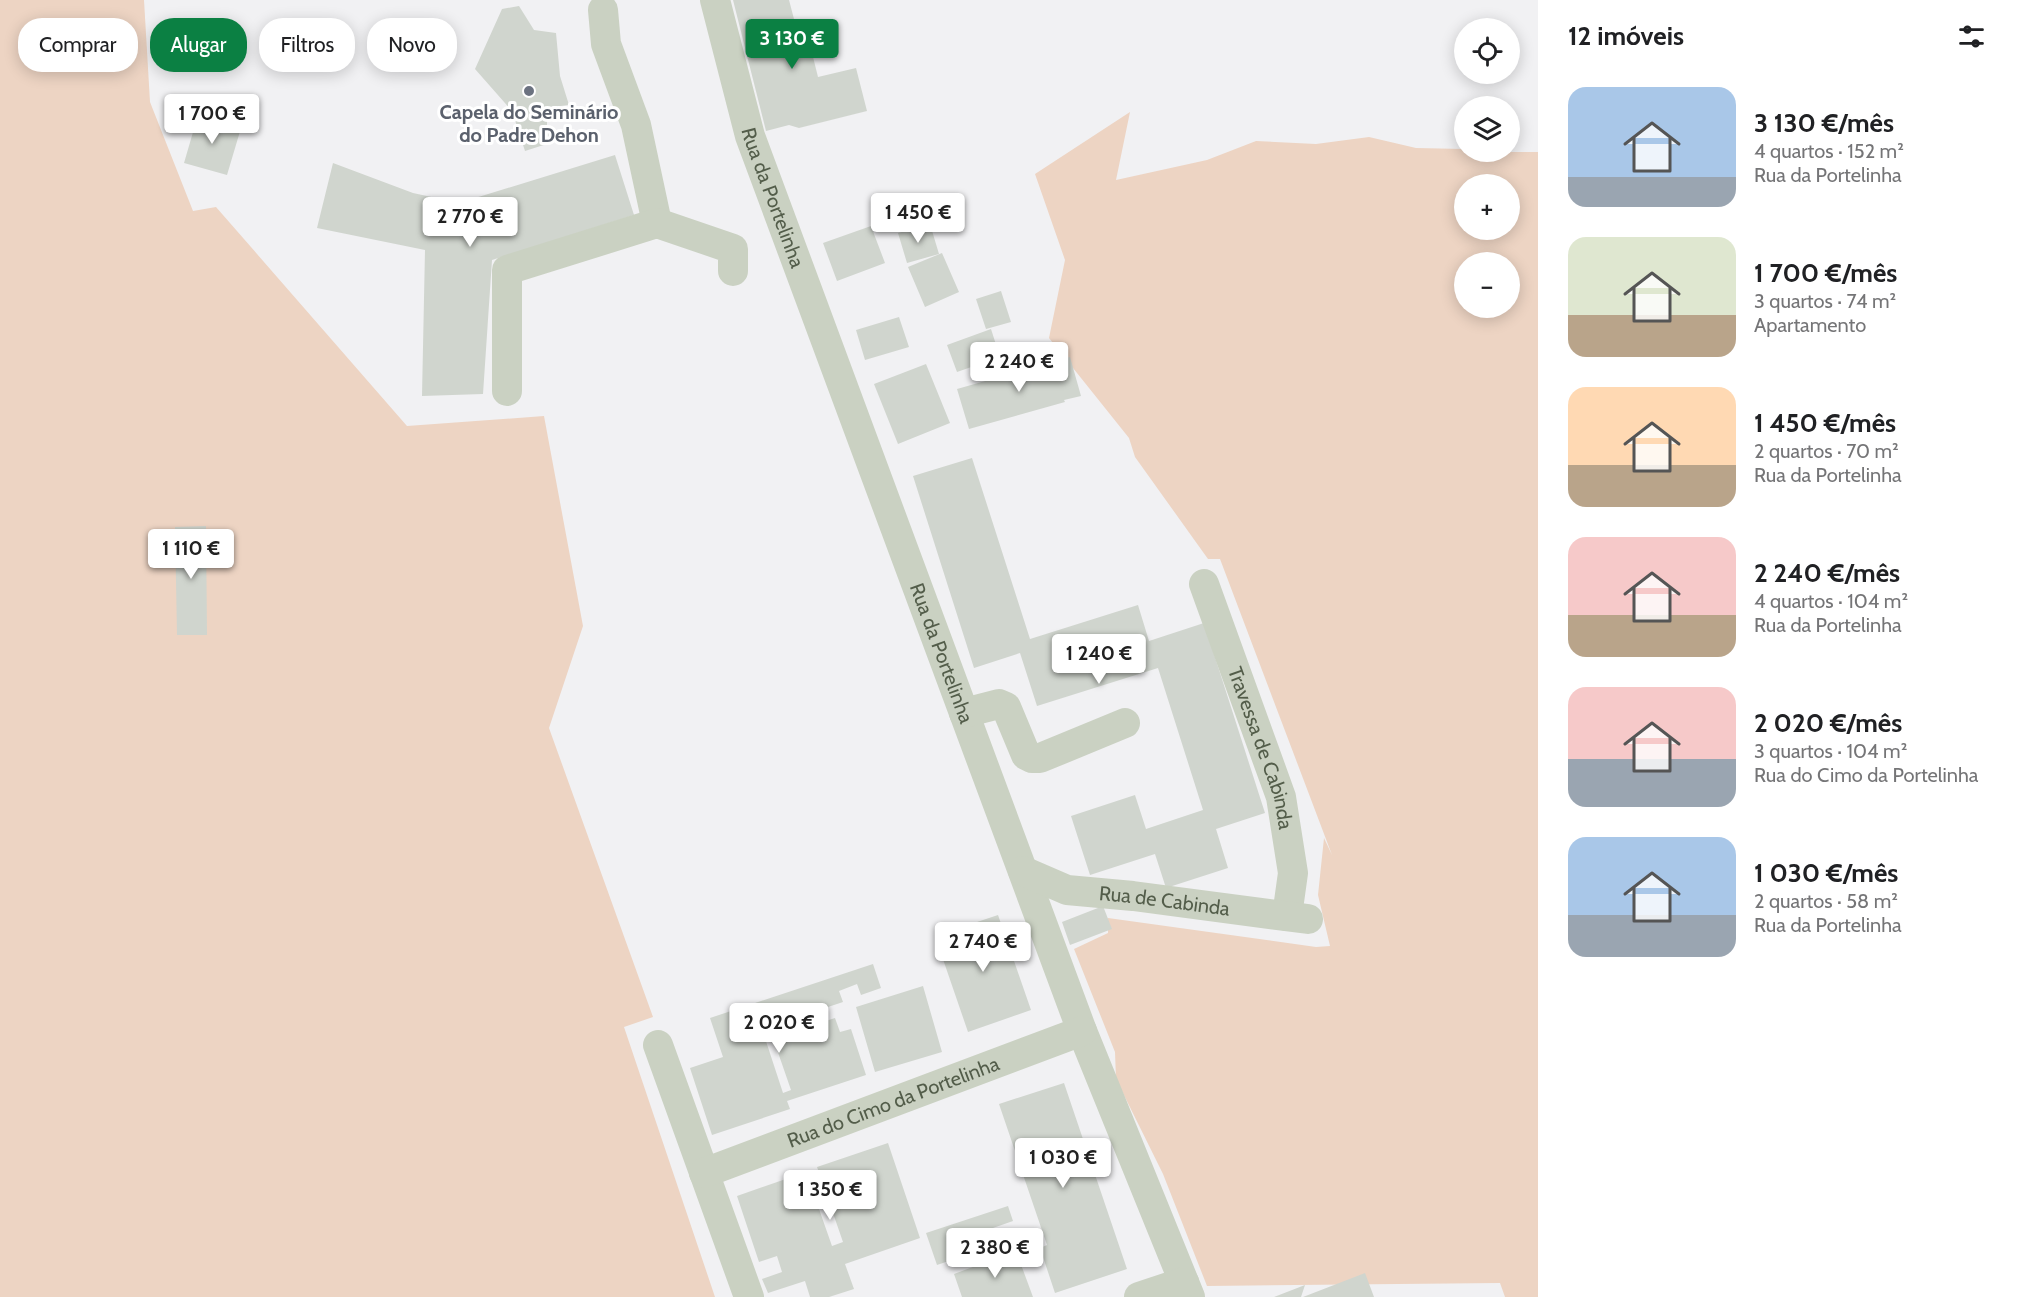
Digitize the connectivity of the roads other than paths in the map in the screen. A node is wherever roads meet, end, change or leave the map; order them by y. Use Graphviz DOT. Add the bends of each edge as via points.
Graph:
graph roads {
  1 [pos="716,0"];
  2 [pos="603,3"];
  3 [pos="657,223"];
  4 [pos="733,271"];
  5 [pos="507,391"];
  6 [pos="1204,584"];
  7 [pos="964,713"];
  8 [pos="1125,723"];
  9 [pos="1023,871"];
  10 [pos="1297,917"];
  11 [pos="1082,1031"];
  12 [pos="658,1045"];
  13 [pos="704,1173"];
  14 [pos="1187,1290"];
  15 [pos="749,1297"];
  16 [pos="1139,1297"];
  1 -- 7 [label="street, Rua da Portelinha" via="750,136"];
  2 -- 3 [label="street" via="606,44 636,125"];
  3 -- 4 [label="street" via="733,249"];
  3 -- 5 [label="street" via="507,270"];
  6 -- 10 [label="street, Travessa de Cabinda" via="1281,797"];
  7 -- 8 [label="street" via="999,704 1006,707 1026,755 1032,758"];
  7 -- 9 [label="street, Rua da Portelinha"];
  9 -- 10 [label="street, Rua de Cabinda" via="1067,890"];
  9 -- 11 [label="street, Rua da Portelinha"];
  11 -- 13 [label="street, Rua do Cimo da Portelinha"];
  11 -- 14 [label="street, Rua da Portelinha"];
  12 -- 13 [label="street"];
  13 -- 15 [label="street"];
  14 -- 16 [label="street"];
}
